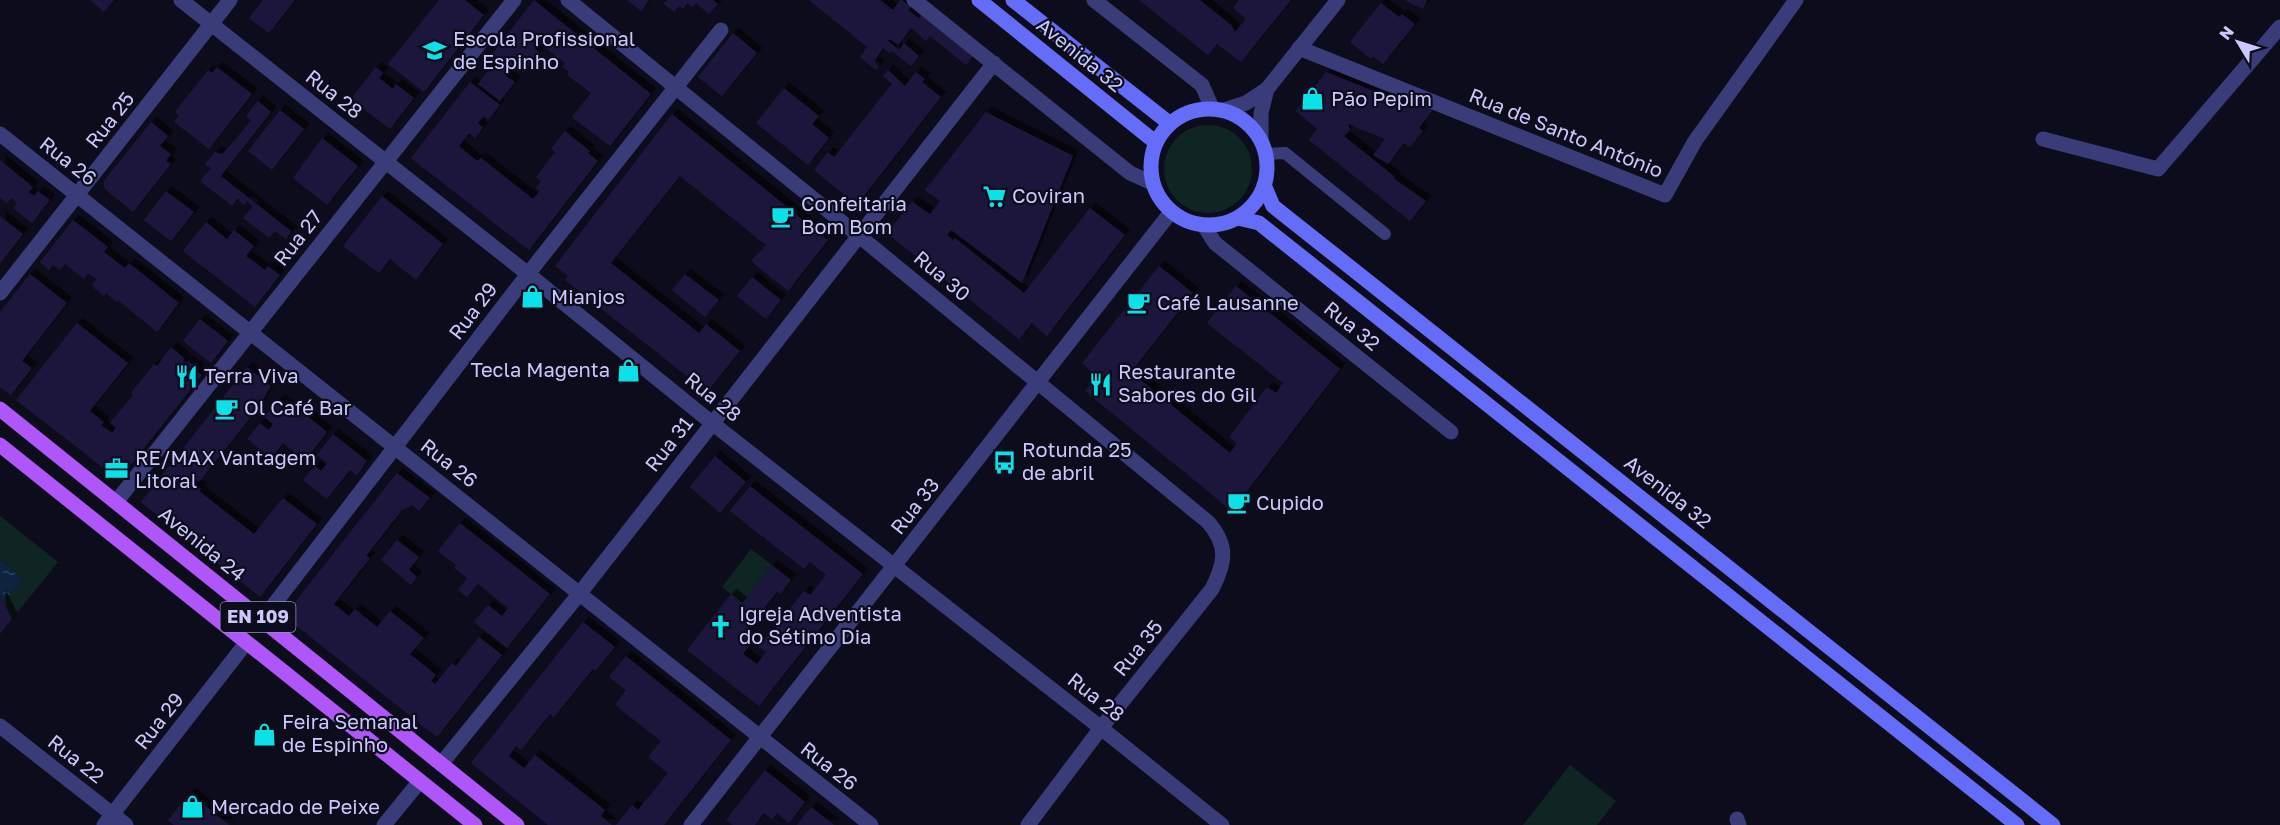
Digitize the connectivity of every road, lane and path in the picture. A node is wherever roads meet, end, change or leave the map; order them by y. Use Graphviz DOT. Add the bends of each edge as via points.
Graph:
graph roads {
  1 [pos="181,0"];
  2 [pos="230,0"];
  3 [pos="514,0"];
  4 [pos="568,0"];
  5 [pos="914,0"];
  6 [pos="979,0"];
  7 [pos="1013,0"];
  8 [pos="1338,0"];
  9 [pos="1099,1"];
  10 [pos="1790,2"];
  11 [pos="211,24"];
  12 [pos="2280,27"];
  13 [pos="721,30"];
  14 [pos="1299,48"];
  15 [pos="994,63"];
  16 [pos="675,87"];
  17 [pos="1267,89"];
  18 [pos="1218,109"];
  19 [pos="1169,123"];
  20 [pos="0,134"];
  21 [pos="2043,139"];
  22 [pos="1155,142"];
  23 [pos="1264,147"];
  24 [pos="386,162"];
  25 [pos="1152,183"];
  26 [pos="1264,185"];
  27 [pos="77,195"];
  28 [pos="1171,212"];
  29 [pos="1238,218"];
  30 [pos="1204,226"];
  31 [pos="1385,234"];
  32 [pos="858,235"];
  33 [pos="528,274"];
  34 [pos="0,293"];
  35 [pos="250,333"];
  36 [pos="1038,383"];
  37 [pos="0,409"];
  38 [pos="712,423"];
  39 [pos="1451,432"];
  40 [pos="0,445"];
  41 [pos="396,447"];
  42 [pos="116,502"];
  43 [pos="1223,549"];
  44 [pos="894,567"];
  45 [pos="579,593"];
  46 [pos="262,620"];
  47 [pos="246,643"];
  48 [pos="0,726"];
  49 [pos="1101,728"];
  50 [pos="759,738"];
  51 [pos="441,764"];
  52 [pos="420,781"];
  53 [pos="108,820"];
  54 [pos="126,825"];
  55 [pos="384,825"];
  56 [pos="476,825"];
  57 [pos="517,825"];
  58 [pos="691,825"];
  59 [pos="871,825"];
  60 [pos="1028,825"];
  61 [pos="1222,825"];
  62 [pos="2017,825"];
  63 [pos="2053,825"];
  1 -- 11 [label="street, Rua 28"];
  2 -- 11 [label="street, Rua 25"];
  3 -- 24 [label="street, Rua 27"];
  4 -- 16 [label="street, Rua 30"];
  5 -- 15 [label="street"];
  6 -- 22 [label="main road, Avenida 32"];
  7 -- 19 [label="main road, Avenida 32"];
  8 -- 14 [label="street"];
  9 -- 18 [label="street" via="1202,85"];
  10 -- 14 [label="street, Rua de Santo António" via="1695,141 1665,195"];
  11 -- 24 [label="street, Rua 28"];
  11 -- 27 [label="street, Rua 25"];
  12 -- 21 [label="street" via="2158,169"];
  13 -- 16 [label="street, Rua 29"];
  14 -- 17 [label="street"];
  15 -- 25 [label="street" via="1130,173"];
  15 -- 32 [label="street, Rua 31"];
  16 -- 32 [label="street, Rua 30"];
  16 -- 33 [label="street, Rua 29"];
  17 -- 18 [label="street" via="1246,103"];
  17 -- 23 [label="street" via="1261,113"];
  18 -- 19 [label="main road" via="1189,112"];
  18 -- 23 [label="main road" via="1253,128"];
  19 -- 22 [label="main road"];
  20 -- 27 [label="street, Rua 26"];
  22 -- 25 [label="main road"];
  23 -- 26 [label="main road"];
  23 -- 31 [label="lane" via="1285,153"];
  24 -- 33 [label="street, Rua 28"];
  24 -- 35 [label="street, Rua 27"];
  25 -- 28 [label="main road"];
  26 -- 29 [label="main road" via="1254,204"];
  26 -- 63 [label="main road, Avenida 32" via="1274,206"];
  27 -- 34 [label="street, Rua 25"];
  27 -- 35 [label="street, Rua 26"];
  28 -- 30 [label="main road"];
  28 -- 36 [label="street, Rua 33"];
  29 -- 30 [label="main road"];
  29 -- 62 [label="main road" via="1259,223"];
  30 -- 39 [label="street, Rua 32" via="1215,243"];
  32 -- 36 [label="street, Rua 30"];
  32 -- 38 [label="street, Rua 31"];
  33 -- 38 [label="street, Rua 28"];
  33 -- 41 [label="street, Rua 29"];
  35 -- 41 [label="street, Rua 26"];
  35 -- 42 [label="street, Rua 27"];
  36 -- 43 [label="street, Rua 30" via="1208,522"];
  36 -- 44 [label="street, Rua 33"];
  37 -- 42 [label="main road, Avenida 24 / EN 109"];
  38 -- 44 [label="street, Rua 28"];
  38 -- 45 [label="street, Rua 31"];
  40 -- 47 [label="main road, EN 109"];
  41 -- 45 [label="street, Rua 26"];
  41 -- 46 [label="street, Rua 29"];
  42 -- 46 [label="main road, Avenida 24 / EN 109"];
  43 -- 49 [label="street, Rua 35" via="1222,568 1212,589"];
  44 -- 49 [label="street, Rua 28"];
  44 -- 50 [label="street, Rua 33"];
  45 -- 50 [label="street, Rua 26"];
  45 -- 51 [label="street, Rua 31"];
  46 -- 51 [label="main road, Avenida 24 / EN 109"];
  47 -- 52 [label="main road, EN 109"];
  47 -- 53 [label="street, Rua 29"];
  48 -- 53 [label="street, Rua 22"];
  49 -- 60 [label="street, Rua 35"];
  49 -- 61 [label="street, Rua 28"];
  50 -- 58 [label="street, Rua 33"];
  50 -- 59 [label="street, Rua 26"];
  51 -- 57 [label="main road, Avenida 24 / EN 109"];
  52 -- 55 [label="street"];
  52 -- 56 [label="main road, EN 109"];
  53 -- 54 [label="street, Rua 22"];
}
